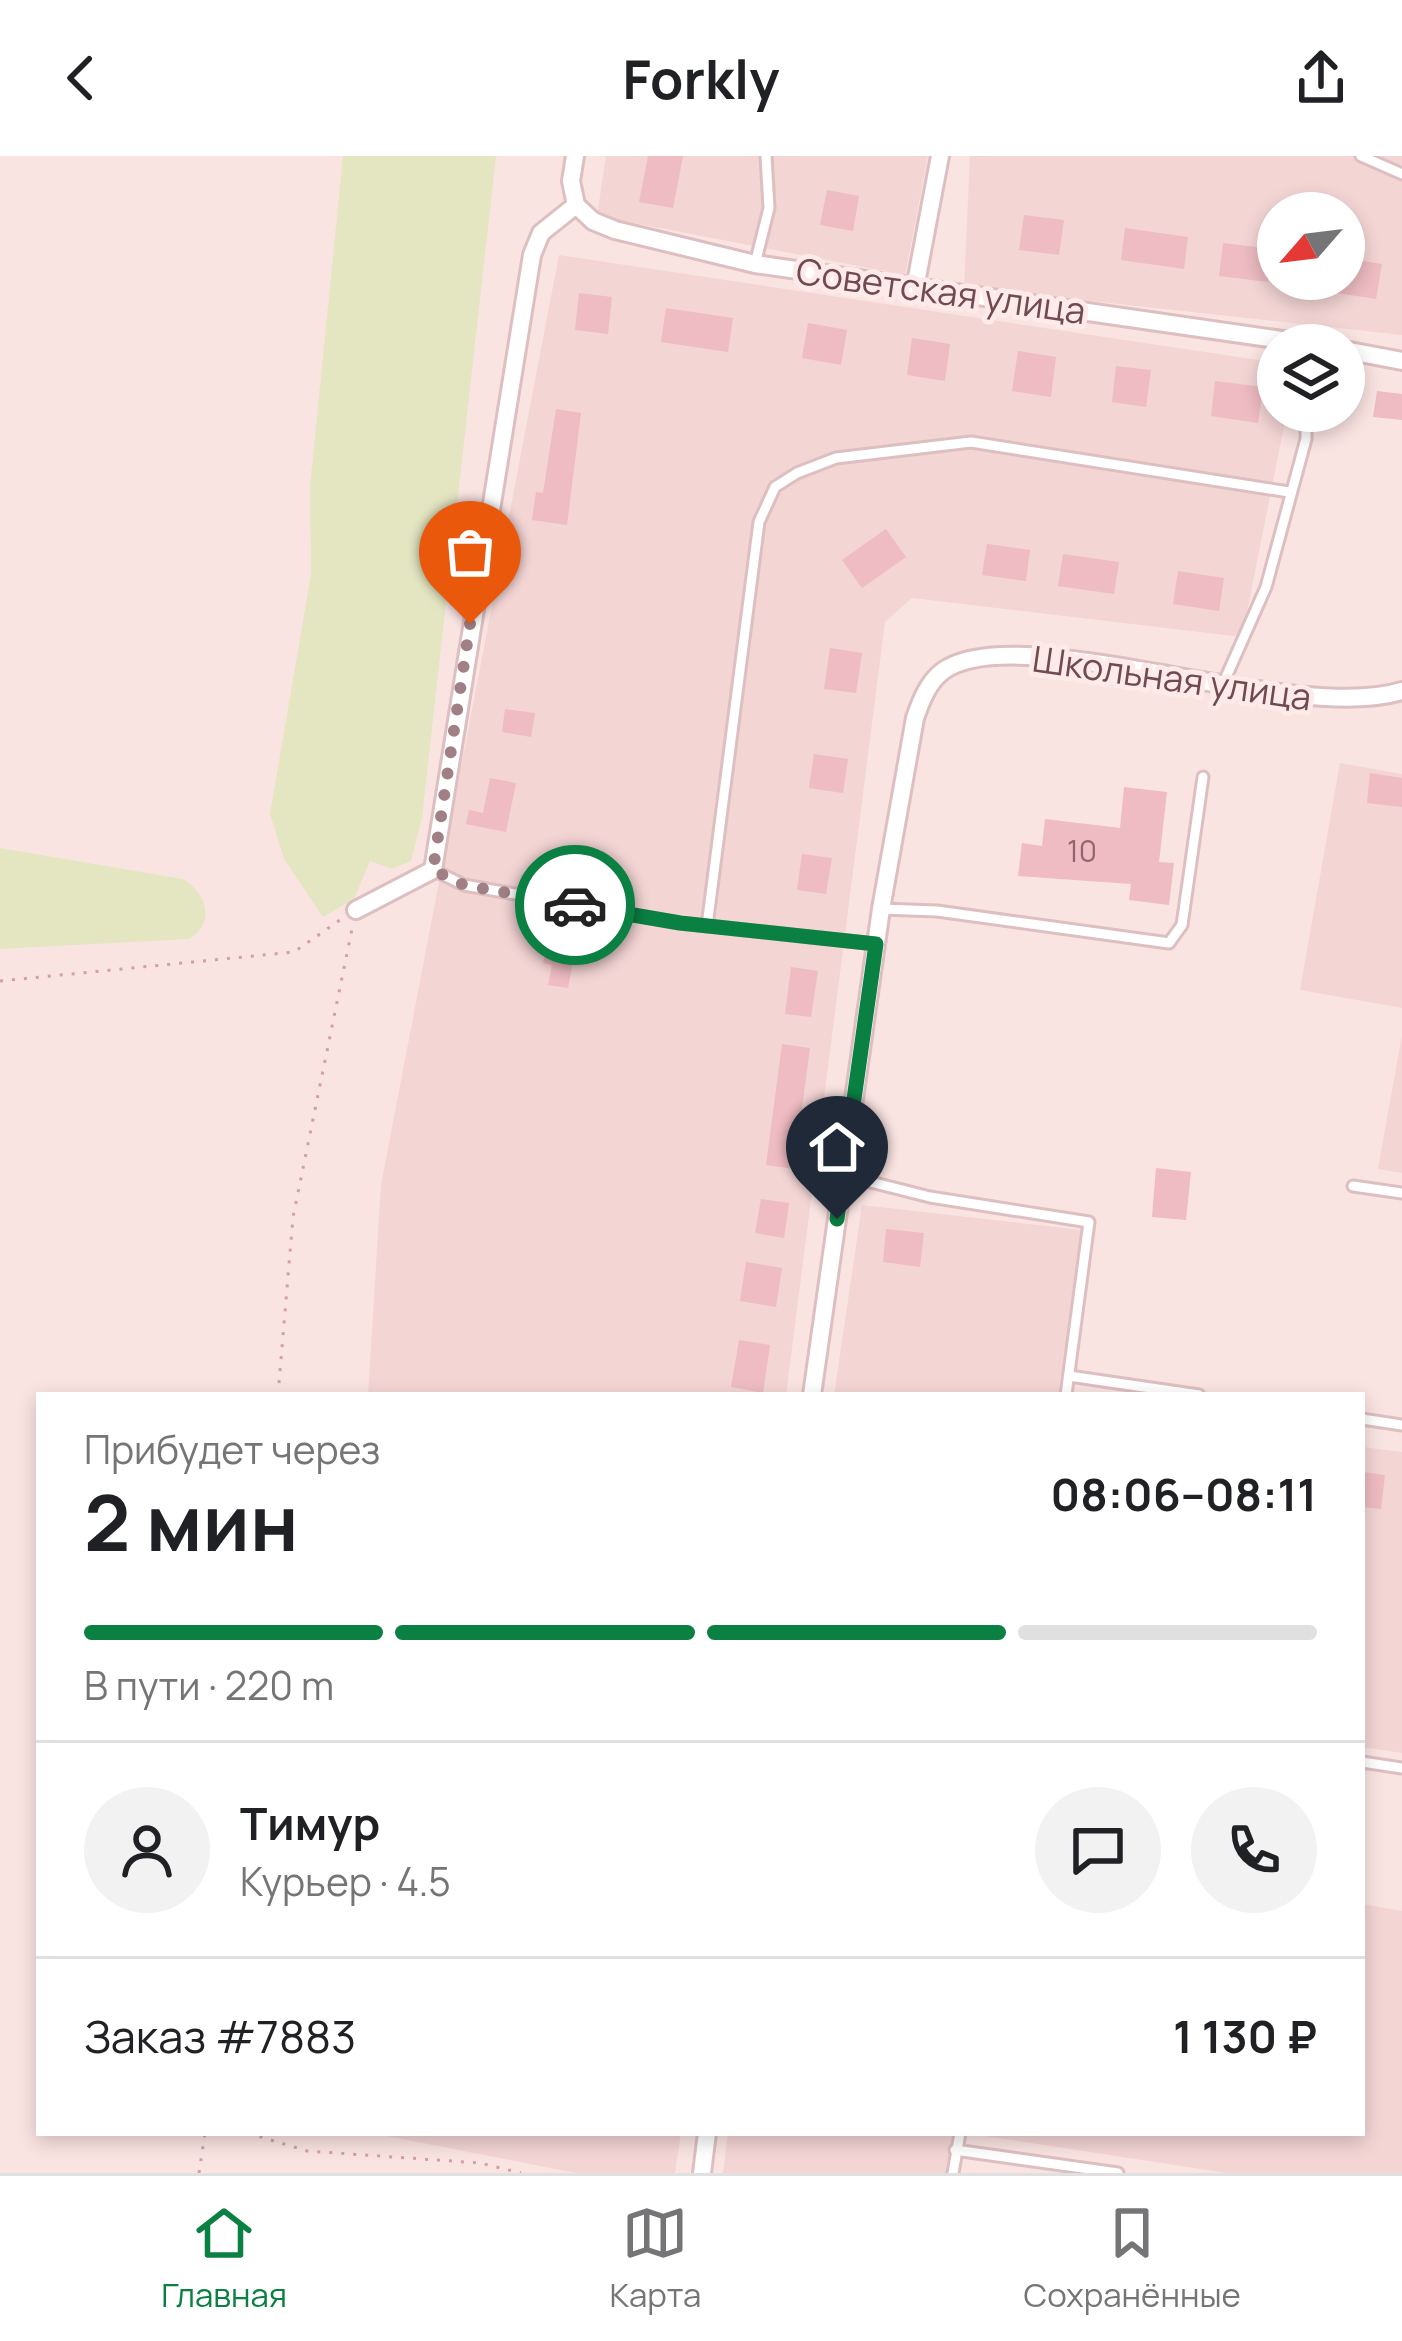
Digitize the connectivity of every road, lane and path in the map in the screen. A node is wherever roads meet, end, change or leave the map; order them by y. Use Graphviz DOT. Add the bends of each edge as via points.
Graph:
graph roads {
  1 [pos="575,156"];
  2 [pos="766,156"];
  3 [pos="940,156"];
  4 [pos="1361,156"];
  5 [pos="1402,174"];
  6 [pos="576,205"];
  7 [pos="755,264"];
  8 [pos="915,288"];
  9 [pos="1257,336"];
  10 [pos="1365,354"];
  11 [pos="1402,361"];
  12 [pos="1306,432"];
  13 [pos="1289,492"];
  14 [pos="1223,684"];
  15 [pos="1402,692"];
  16 [pos="1203,777"];
  17 [pos="433,870"];
  18 [pos="881,909"];
  19 [pos="356,910"];
  20 [pos="707,926"];
  21 [pos="876,944"];
  22 [pos="0,981"];
  23 [pos="843,1175"];
  24 [pos="1354,1186"];
  25 [pos="1402,1193"];
  26 [pos="1069,1376"];
  27 [pos="278,1392"];
  28 [pos="812,1392"];
  29 [pos="1066,1392"];
  30 [pos="1178,1392"];
  31 [pos="1365,1419"];
  32 [pos="1402,1425"];
  33 [pos="1365,1762"];
  34 [pos="1402,1768"];
  35 [pos="205,2136"];
  36 [pos="258,2136"];
  37 [pos="707,2136"];
  38 [pos="959,2136"];
  39 [pos="955,2150"];
  40 [pos="199,2173"];
  41 [pos="521,2173"];
  42 [pos="702,2173"];
  43 [pos="952,2173"];
  44 [pos="1118,2173"];
  1 -- 6 [label="street"];
  2 -- 7 [label="lane" via="769,208"];
  3 -- 8 [label="street"];
  4 -- 5 [label="lane"];
  6 -- 7 [label="street, Советская улица" via="615,230"];
  6 -- 17 [label="street" via="541,233 532,255"];
  7 -- 8 [label="street, Советская улица"];
  8 -- 9 [label="street, Советская улица"];
  10 -- 11 [label="street"];
  12 -- 13 [label="lane"];
  13 -- 14 [label="lane" via="1266,587"];
  13 -- 20 [label="lane" via="971,442 836,458 775,487 759,522"];
  14 -- 15 [label="street, Школьная улица" via="1322,698"];
  14 -- 18 [label="street, Школьная улица" via="1030,656 944,670 915,718"];
  16 -- 18 [label="lane" via="1181,926 1169,943"];
  17 -- 19 [label="street"];
  17 -- 20 [label="lane" via="464,885"];
  18 -- 21 [label="street"];
  19 -- 22 [label="path" via="294,952"];
  19 -- 27 [label="path" via="293,1217"];
  20 -- 21 [label="lane"];
  21 -- 23 [label="street"];
  23 -- 26 [label="lane" via="1090,1222"];
  23 -- 28 [label="street"];
  24 -- 25 [label="lane"];
  26 -- 29 [label="lane"];
  26 -- 30 [label="lane"];
  31 -- 32 [label="lane"];
  33 -- 34 [label="lane"];
  35 -- 40 [label="path"];
  36 -- 41 [label="path" via="307,2151"];
  37 -- 42 [label="street"];
  38 -- 39 [label="lane"];
  39 -- 43 [label="lane"];
  39 -- 44 [label="lane"];
}
